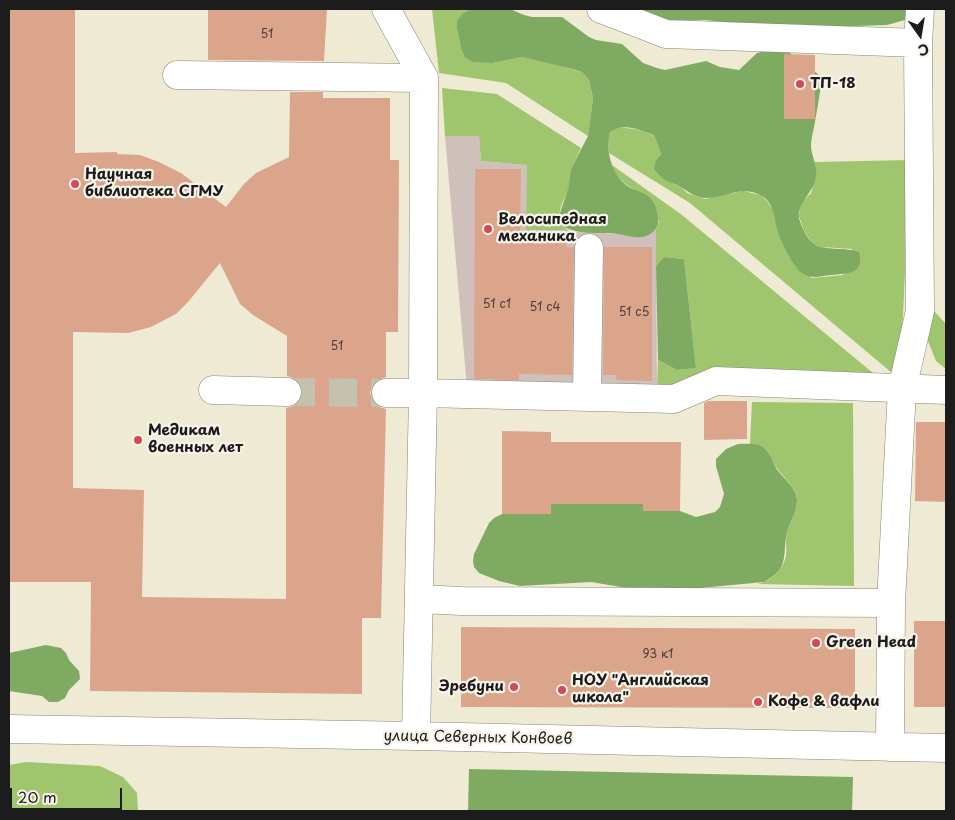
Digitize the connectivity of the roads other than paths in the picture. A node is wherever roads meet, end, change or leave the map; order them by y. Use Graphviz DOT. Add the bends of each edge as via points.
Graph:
graph roads {
  1 [pos="386,9"];
  2 [pos="601,9"];
  3 [pos="920,9"];
  4 [pos="918,43"];
  5 [pos="177,75"];
  6 [pos="424,78"];
  7 [pos="589,248"];
  8 [pos="902,389"];
  9 [pos="213,390"];
  10 [pos="946,390"];
  11 [pos="286,392"];
  12 [pos="386,393"];
  13 [pos="423,393"];
  14 [pos="587,397"];
  15 [pos="419,599"];
  16 [pos="891,603"];
  17 [pos="9,729"];
  18 [pos="416,736"];
  19 [pos="890,747"];
  20 [pos="946,748"];
  1 -- 6 [label="lane"];
  2 -- 4 [label="lane" via="666,34"];
  3 -- 4 [label="lane"];
  4 -- 8 [label="lane" via="920,311"];
  5 -- 6 [label="lane"];
  6 -- 13 [label="lane"];
  7 -- 14 [label="lane"];
  8 -- 10 [label="lane"];
  8 -- 14 [label="lane" via="716,381 674,398"];
  8 -- 16 [label="lane"];
  9 -- 11 [label="lane"];
  12 -- 13 [label="lane"];
  13 -- 14 [label="lane"];
  13 -- 15 [label="lane"];
  15 -- 16 [label="lane"];
  15 -- 18 [label="lane"];
  16 -- 19 [label="lane"];
  17 -- 18 [label="lane, улица Северных Конвоев"];
  18 -- 19 [label="lane, улица Северных Конвоев"];
  19 -- 20 [label="lane, улица Северных Конвоев"];
}
